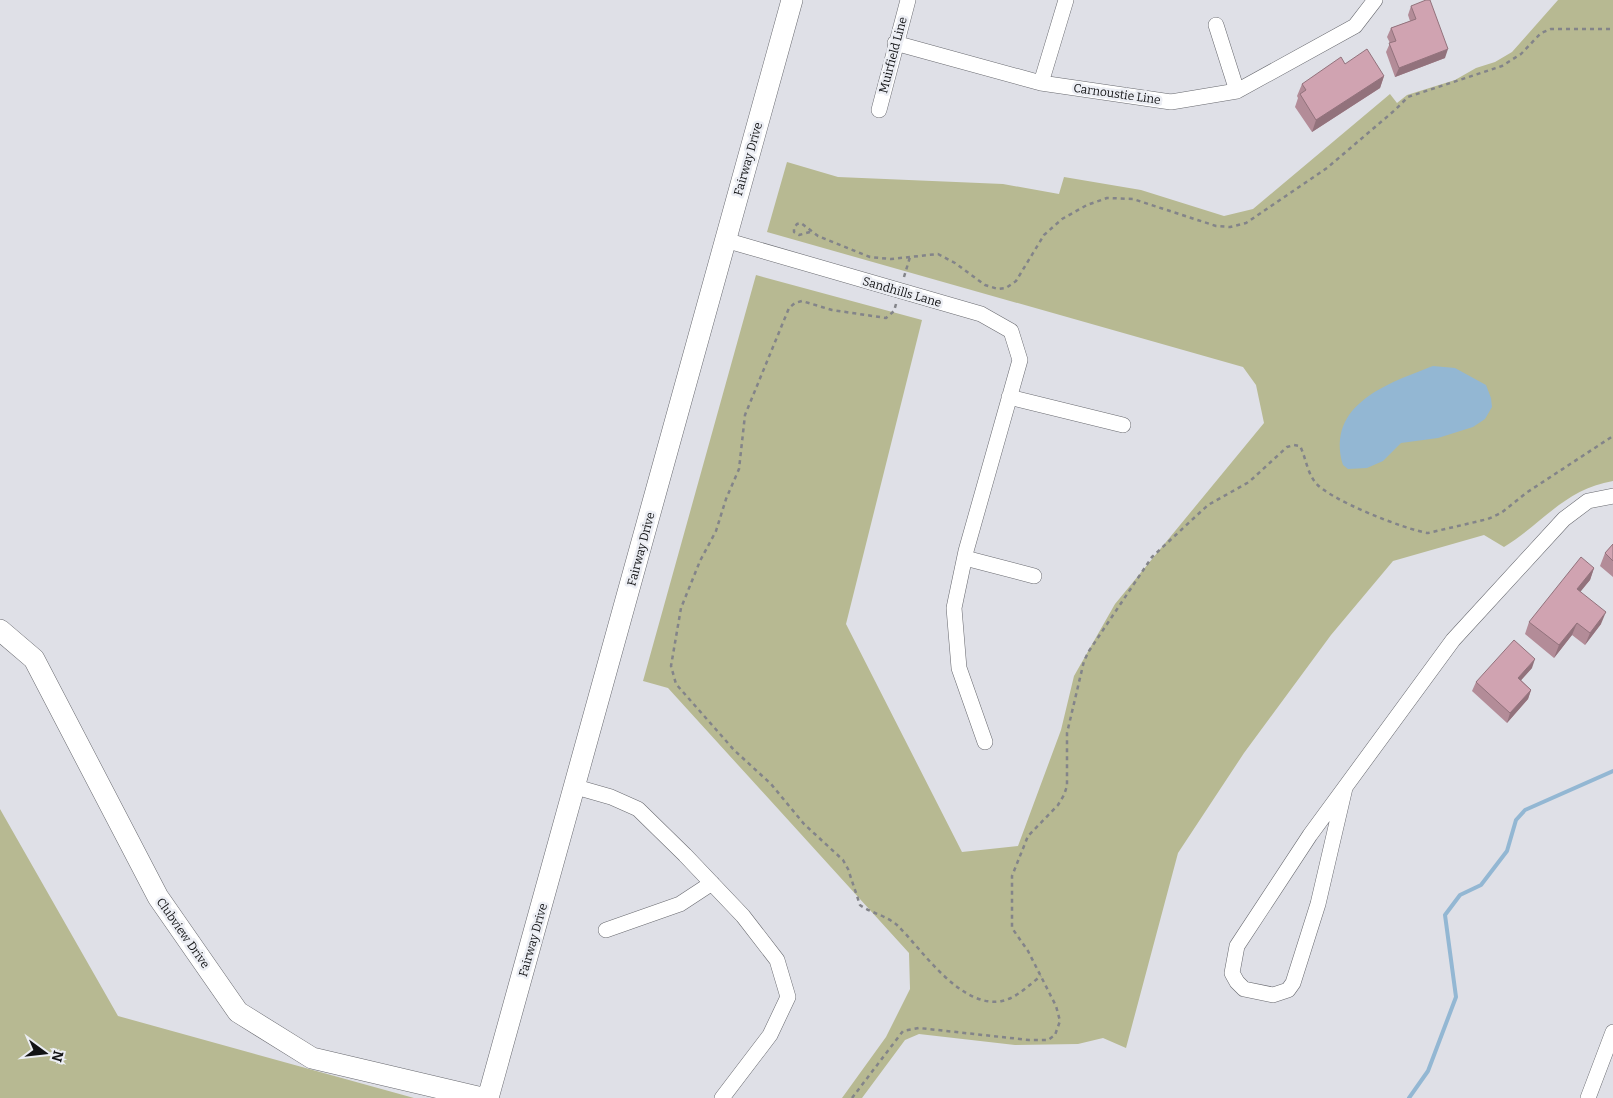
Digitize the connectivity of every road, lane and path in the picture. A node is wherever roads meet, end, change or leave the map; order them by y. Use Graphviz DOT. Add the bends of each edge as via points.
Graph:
graph roads {
  1 [pos="792,0"];
  2 [pos="908,0"];
  3 [pos="1066,0"];
  4 [pos="1374,0"];
  5 [pos="1216,25"];
  6 [pos="1613,28"];
  7 [pos="895,43"];
  8 [pos="1041,83"];
  9 [pos="1237,91"];
  10 [pos="879,110"];
  11 [pos="810,232"];
  12 [pos="725,240"];
  13 [pos="910,256"];
  14 [pos="900,291"];
  15 [pos="1009,397"];
  16 [pos="1124,425"];
  17 [pos="1613,436"];
  18 [pos="1613,496"];
  19 [pos="965,558"];
  20 [pos="1034,576"];
  21 [pos="0,630"];
  22 [pos="985,742"];
  23 [pos="576,787"];
  24 [pos="1345,788"];
  25 [pos="712,883"];
  26 [pos="606,930"];
  27 [pos="1042,976"];
  28 [pos="1613,1032"];
  29 [pos="482,1098"];
  30 [pos="488,1098"];
  31 [pos="722,1098"];
  32 [pos="852,1098"];
  33 [pos="1588,1098"];
  1 -- 12 [label="main road, Fairway Drive"];
  2 -- 7 [label="street, Muirfield Line"];
  3 -- 8 [label="street"];
  4 -- 9 [label="street, Carnoustie Line" via="1356,26"];
  5 -- 9 [label="street"];
  6 -- 13 [label="path" via="1551,29 1541,33 1517,57 1502,66 1408,97 1327,168 1246,223 1216,226 1151,203 1107,198 1062,219 1044,235 1012,285 998,289 985,285 938,254"];
  7 -- 8 [label="street, Carnoustie Line"];
  7 -- 10 [label="street, Muirfield Line"];
  8 -- 9 [label="street, Carnoustie Line" via="1171,102"];
  11 -- 11 [label="path" via="801,223 794,228 799,235"];
  11 -- 13 [label="path" via="870,257 891,259"];
  12 -- 14 [label="street, Sandhills Lane"];
  12 -- 23 [label="main road, Fairway Drive"];
  13 -- 14 [label="path"];
  14 -- 15 [label="street, Sandhills Lane" via="981,314 1011,331 1020,360"];
  14 -- 27 [label="path" via="894,311 886,318 832,310 802,301 789,308 745,415 739,469 716,531 681,608 672,675 676,684 734,750 843,860 860,905 896,924 940,974 974,996 991,1001 1013,997"];
  15 -- 16 [label="street"];
  15 -- 19 [label="street, Sandhills Lane"];
  17 -- 27 [label="path" via="1501,513 1488,519 1428,532 1371,514 1323,490 1312,478 1300,446 1294,445 1287,447 1249,482 1208,505 1152,557 1089,651 1066,733 1067,786 1064,795 1028,836 1012,876 1012,928"];
  18 -- 24 [label="street" via="1588,501 1564,519 1453,640"];
  19 -- 20 [label="street"];
  19 -- 22 [label="street, Sandhills Lane" via="954,608 959,668"];
  21 -- 29 [label="main road, Clubview Drive" via="34,659 158,897 238,1012 312,1058"];
  23 -- 25 [label="street" via="638,809"];
  23 -- 30 [label="main road, Fairway Drive"];
  24 -- 24 [label="street" via="1236,946 1232,973 1244,989 1273,995 1288,990 1293,982 1318,904"];
  25 -- 26 [label="street" via="680,904"];
  25 -- 31 [label="street" via="777,960 788,998 770,1035"];
  27 -- 32 [label="path" via="1060,1020 1055,1035 1048,1040 909,1029 895,1041"];
  28 -- 33 [label="street"];
}
